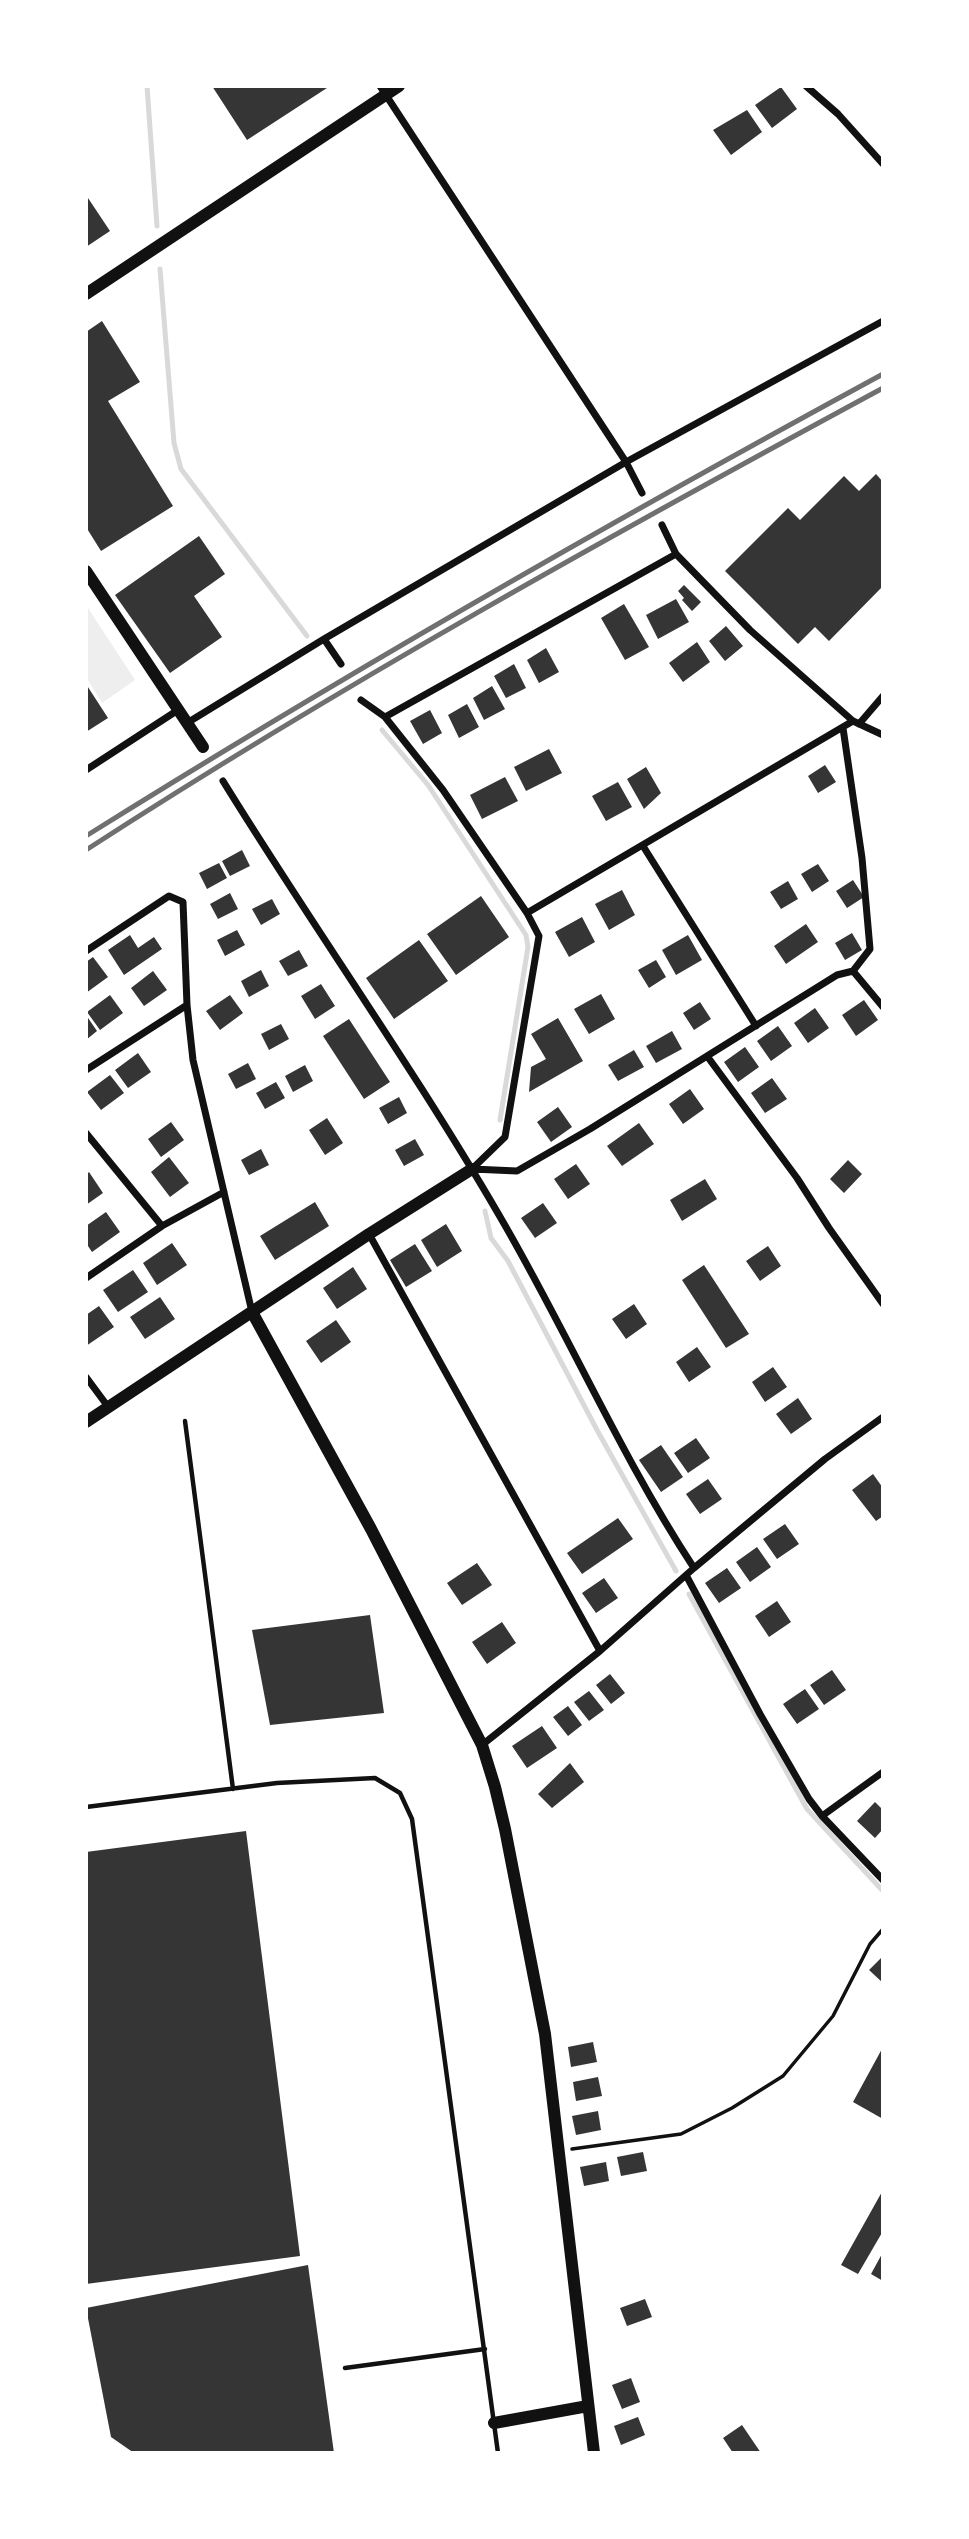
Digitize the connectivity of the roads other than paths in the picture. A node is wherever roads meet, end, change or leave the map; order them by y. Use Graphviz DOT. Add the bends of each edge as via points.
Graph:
graph roads {
  1 [pos="399,86"];
  2 [pos="806,86"];
  3 [pos="383,90"];
  4 [pos="883,164"];
  5 [pos="86,295"];
  6 [pos="883,321"];
  7 [pos="626,462"];
  8 [pos="642,493"];
  9 [pos="662,525"];
  10 [pos="676,554"];
  11 [pos="86,571"];
  12 [pos="324,639"];
  13 [pos="341,664"];
  14 [pos="883,696"];
  15 [pos="361,700"];
  16 [pos="178,710"];
  17 [pos="385,717"];
  18 [pos="187,723"];
  19 [pos="856,723"];
  20 [pos="843,728"];
  21 [pos="883,735"];
  22 [pos="203,747"];
  23 [pos="86,770"];
  24 [pos="223,781"];
  25 [pos="643,846"];
  26 [pos="527,913"];
  27 [pos="86,951"];
  28 [pos="853,971"];
  29 [pos="187,1005"];
  30 [pos="883,1007"];
  31 [pos="756,1026"];
  32 [pos="707,1056"];
  33 [pos="86,1070"];
  34 [pos="86,1133"];
  35 [pos="472,1169"];
  36 [pos="224,1192"];
  37 [pos="162,1226"];
  38 [pos="369,1234"];
  39 [pos="86,1278"];
  40 [pos="883,1304"];
  41 [pos="252,1312"];
  42 [pos="86,1377"];
  43 [pos="108,1408"];
  44 [pos="883,1417"];
  45 [pos="186,1421"];
  46 [pos="86,1422"];
  47 [pos="694,1568"];
  48 [pos="686,1575"];
  49 [pos="600,1650"];
  50 [pos="482,1745"];
  51 [pos="883,1772"];
  52 [pos="233,1789"];
  53 [pos="86,1807"];
  54 [pos="822,1816"];
  55 [pos="883,1880"];
  56 [pos="485,2349"];
  57 [pos="345,2368"];
  58 [pos="588,2406"];
  59 [pos="494,2423"];
  60 [pos="498,2453"];
  61 [pos="594,2453"];
  1 -- 3 [label="street"];
  2 -- 4 [label="street"];
  3 -- 5 [label="street"];
  3 -- 7 [label="street"];
  6 -- 7 [label="street"];
  7 -- 8 [label="street"];
  7 -- 12 [label="street"];
  9 -- 10 [label="street"];
  10 -- 17 [label="street"];
  10 -- 19 [label="street" via="750,630"];
  11 -- 16 [label="street"];
  12 -- 13 [label="street"];
  12 -- 18 [label="street"];
  14 -- 19 [label="street"];
  15 -- 17 [label="street"];
  16 -- 18 [label="street"];
  16 -- 23 [label="street"];
  17 -- 26 [label="street" via="443,790"];
  18 -- 22 [label="street"];
  19 -- 20 [label="street"];
  19 -- 21 [label="street"];
  20 -- 25 [label="street"];
  20 -- 28 [label="street" via="870,949"];
  24 -- 35 [label="street"];
  25 -- 26 [label="street"];
  25 -- 31 [label="street"];
  26 -- 35 [label="street" via="539,936 505,1137"];
  27 -- 29 [label="street" via="169,896 183,902"];
  28 -- 30 [label="street"];
  28 -- 31 [label="street" via="837,975"];
  29 -- 33 [label="street"];
  29 -- 36 [label="street" via="193,1060"];
  31 -- 32 [label="street"];
  32 -- 35 [label="street" via="517,1171"];
  32 -- 40 [label="street"];
  34 -- 37 [label="street"];
  35 -- 38 [label="street"];
  35 -- 47 [label="street" via="662,1520"];
  36 -- 37 [label="street"];
  36 -- 41 [label="street"];
  37 -- 39 [label="street"];
  38 -- 41 [label="street"];
  38 -- 49 [label="street"];
  41 -- 43 [label="street"];
  41 -- 50 [label="street"];
  42 -- 43 [label="street"];
  43 -- 46 [label="street"];
  44 -- 47 [label="street"];
  45 -- 52 [label="lane"];
  47 -- 48 [label="street"];
  48 -- 49 [label="street"];
  48 -- 54 [label="street"];
  49 -- 50 [label="street"];
  50 -- 58 [label="street" via="505,1829 545,2034"];
  51 -- 54 [label="street"];
  52 -- 53 [label="lane"];
  52 -- 56 [label="lane" via="375,1778 400,1793 412,1819"];
  54 -- 55 [label="street"];
  56 -- 57 [label="lane"];
  56 -- 59 [label="lane"];
  58 -- 59 [label="street"];
  58 -- 61 [label="street"];
  59 -- 60 [label="lane"];
}
